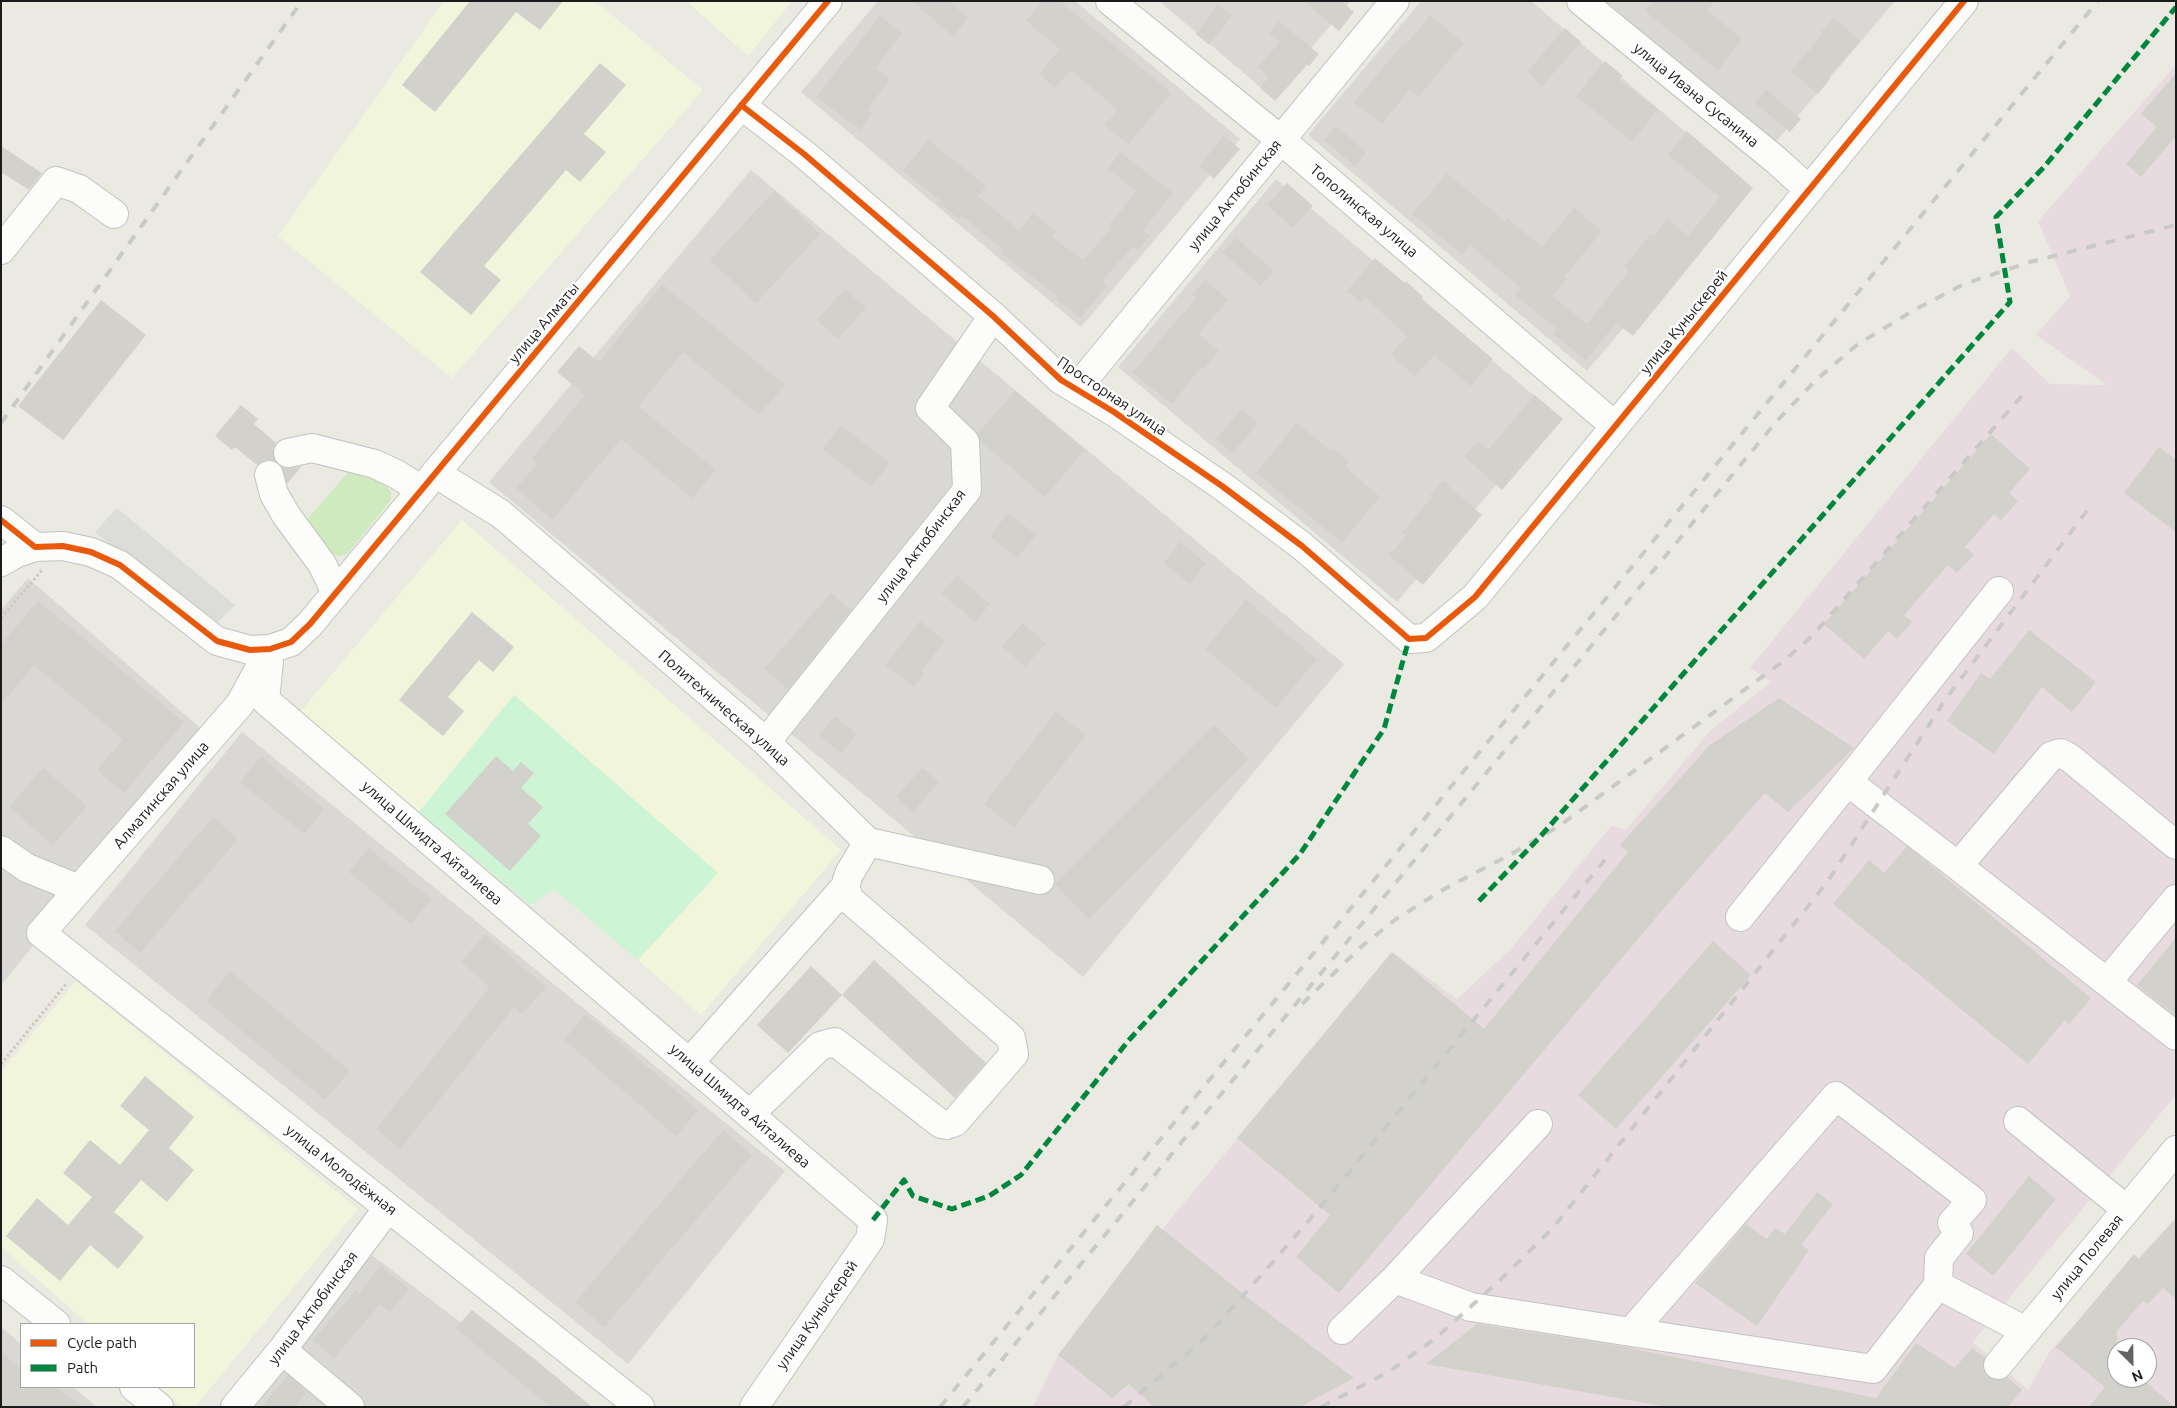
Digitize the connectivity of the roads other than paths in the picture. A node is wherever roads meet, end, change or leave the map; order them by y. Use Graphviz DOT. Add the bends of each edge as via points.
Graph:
graph roads {
  1 [pos="828,1"];
  2 [pos="1110,1"];
  3 [pos="1395,1"];
  4 [pos="1582,1"];
  5 [pos="1964,1"];
  6 [pos="741,105"];
  7 [pos="1281,140"];
  8 [pos="1809,190"];
  9 [pos="114,214"];
  10 [pos="1,250"];
  11 [pos="993,316"];
  12 [pos="1076,389"];
  13 [pos="1616,426"];
  14 [pos="288,453"];
  15 [pos="269,475"];
  16 [pos="428,481"];
  17 [pos="1,520"];
  18 [pos="35,548"];
  19 [pos="1,562"];
  20 [pos="2000,591"];
  21 [pos="336,593"];
  22 [pos="1409,639"];
  23 [pos="270,649"];
  24 [pos="766,742"];
  25 [pos="1848,782"];
  26 [pos="868,842"];
  27 [pos="2176,845"];
  28 [pos="1,850"];
  29 [pos="1958,866"];
  30 [pos="1040,880"];
  31 [pos="845,887"];
  32 [pos="78,890"];
  33 [pos="2176,899"];
  34 [pos="1740,916"];
  35 [pos="41,933"];
  36 [pos="2107,982"];
  37 [pos="2176,1036"];
  38 [pos="689,1063"];
  39 [pos="750,1114"];
  40 [pos="2018,1121"];
  41 [pos="1538,1124"];
  42 [pos="2176,1150"];
  43 [pos="388,1208"];
  44 [pos="2126,1209"];
  45 [pos="873,1220"];
  46 [pos="1395,1279"];
  47 [pos="1,1280"];
  48 [pos="1938,1285"];
  49 [pos="55,1323"];
  50 [pos="1342,1330"];
  51 [pos="2026,1331"];
  52 [pos="1632,1332"];
  53 [pos="282,1350"];
  54 [pos="1998,1365"];
  55 [pos="135,1388"];
  56 [pos="160,1407"];
  57 [pos="236,1407"];
  58 [pos="350,1407"];
  59 [pos="640,1407"];
  60 [pos="754,1407"];
  1 -- 6 [label="street, улица Алматы"];
  2 -- 7 [label="street, Тополинская улица"];
  3 -- 7 [label="street, улица Актюбинская"];
  4 -- 8 [label="street, улица Ивана Сусанина"];
  5 -- 8 [label="street, улица Куныскерей"];
  6 -- 11 [label="street, Просторная улица" via="804,154"];
  6 -- 16 [label="street, улица Алматы"];
  7 -- 12 [label="street, улица Актюбинская"];
  7 -- 13 [label="street, Тополинская улица"];
  8 -- 13 [label="street, улица Куныскерей"];
  9 -- 10 [label="street" via="79,189 56,181"];
  11 -- 12 [label="street, Просторная улица" via="1060,380"];
  11 -- 24 [label="street, улица Актюбинская" via="930,408 965,442 967,490"];
  12 -- 22 [label="street, Просторная улица" via="1222,486 1302,546"];
  13 -- 22 [label="street, улица Куныскерей" via="1475,598 1426,638"];
  14 -- 16 [label="street, Политехническая улица" via="312,448"];
  15 -- 21 [label="street" via="274,494 322,564"];
  16 -- 21 [label="street, улица Алматы"];
  16 -- 24 [label="street, Политехническая улица" via="501,514"];
  17 -- 18 [label="street"];
  18 -- 19 [label="street"];
  18 -- 23 [label="street" via="63,546 91,552 120,565 218,641 250,650"];
  20 -- 25 [label="street"];
  21 -- 23 [label="street, улица Алматы" via="291,642"];
  23 -- 32 [label="street, Алматинская улица" via="240,704"];
  23 -- 38 [label="street, улица Шмидта Айталиева" via="265,700"];
  24 -- 26 [label="street, Политехническая улица"];
  25 -- 29 [label="street"];
  25 -- 34 [label="street"];
  26 -- 30 [label="street"];
  26 -- 31 [label="street"];
  27 -- 29 [label="street" via="2061,753 2051,756"];
  28 -- 32 [label="street" via="27,868"];
  29 -- 36 [label="street"];
  31 -- 38 [label="street"];
  31 -- 39 [label="street" via="850,900 1011,1038 1014,1054 956,1122 948,1125 941,1124 836,1042 820,1046"];
  32 -- 35 [label="street, Алматинская улица"];
  33 -- 36 [label="street"];
  35 -- 43 [label="street, улица Молодёжная"];
  36 -- 37 [label="street"];
  38 -- 39 [label="street, улица Шмидта Айталиева"];
  39 -- 45 [label="street, улица Шмидта Айталиева"];
  40 -- 44 [label="street"];
  41 -- 46 [label="street"];
  42 -- 44 [label="street, улица Полевая"];
  43 -- 53 [label="street, улица Актюбинская"];
  43 -- 59 [label="street, улица Молодёжная"];
  44 -- 51 [label="street, улица Полевая"];
  45 -- 60 [label="street, улица Куныскерей" via="870,1239"];
  46 -- 50 [label="street"];
  46 -- 52 [label="street" via="1471,1307"];
  47 -- 49 [label="street"];
  48 -- 51 [label="street"];
  48 -- 52 [label="street" via="1872,1369"];
  48 -- 52 [label="street" via="1939,1258 1958,1233 1952,1223 1972,1200 1836,1096"];
  51 -- 54 [label="street, улица Полевая"];
  53 -- 57 [label="street, улица Актюбинская"];
  53 -- 58 [label="street"];
  55 -- 56 [label="street"];
}
